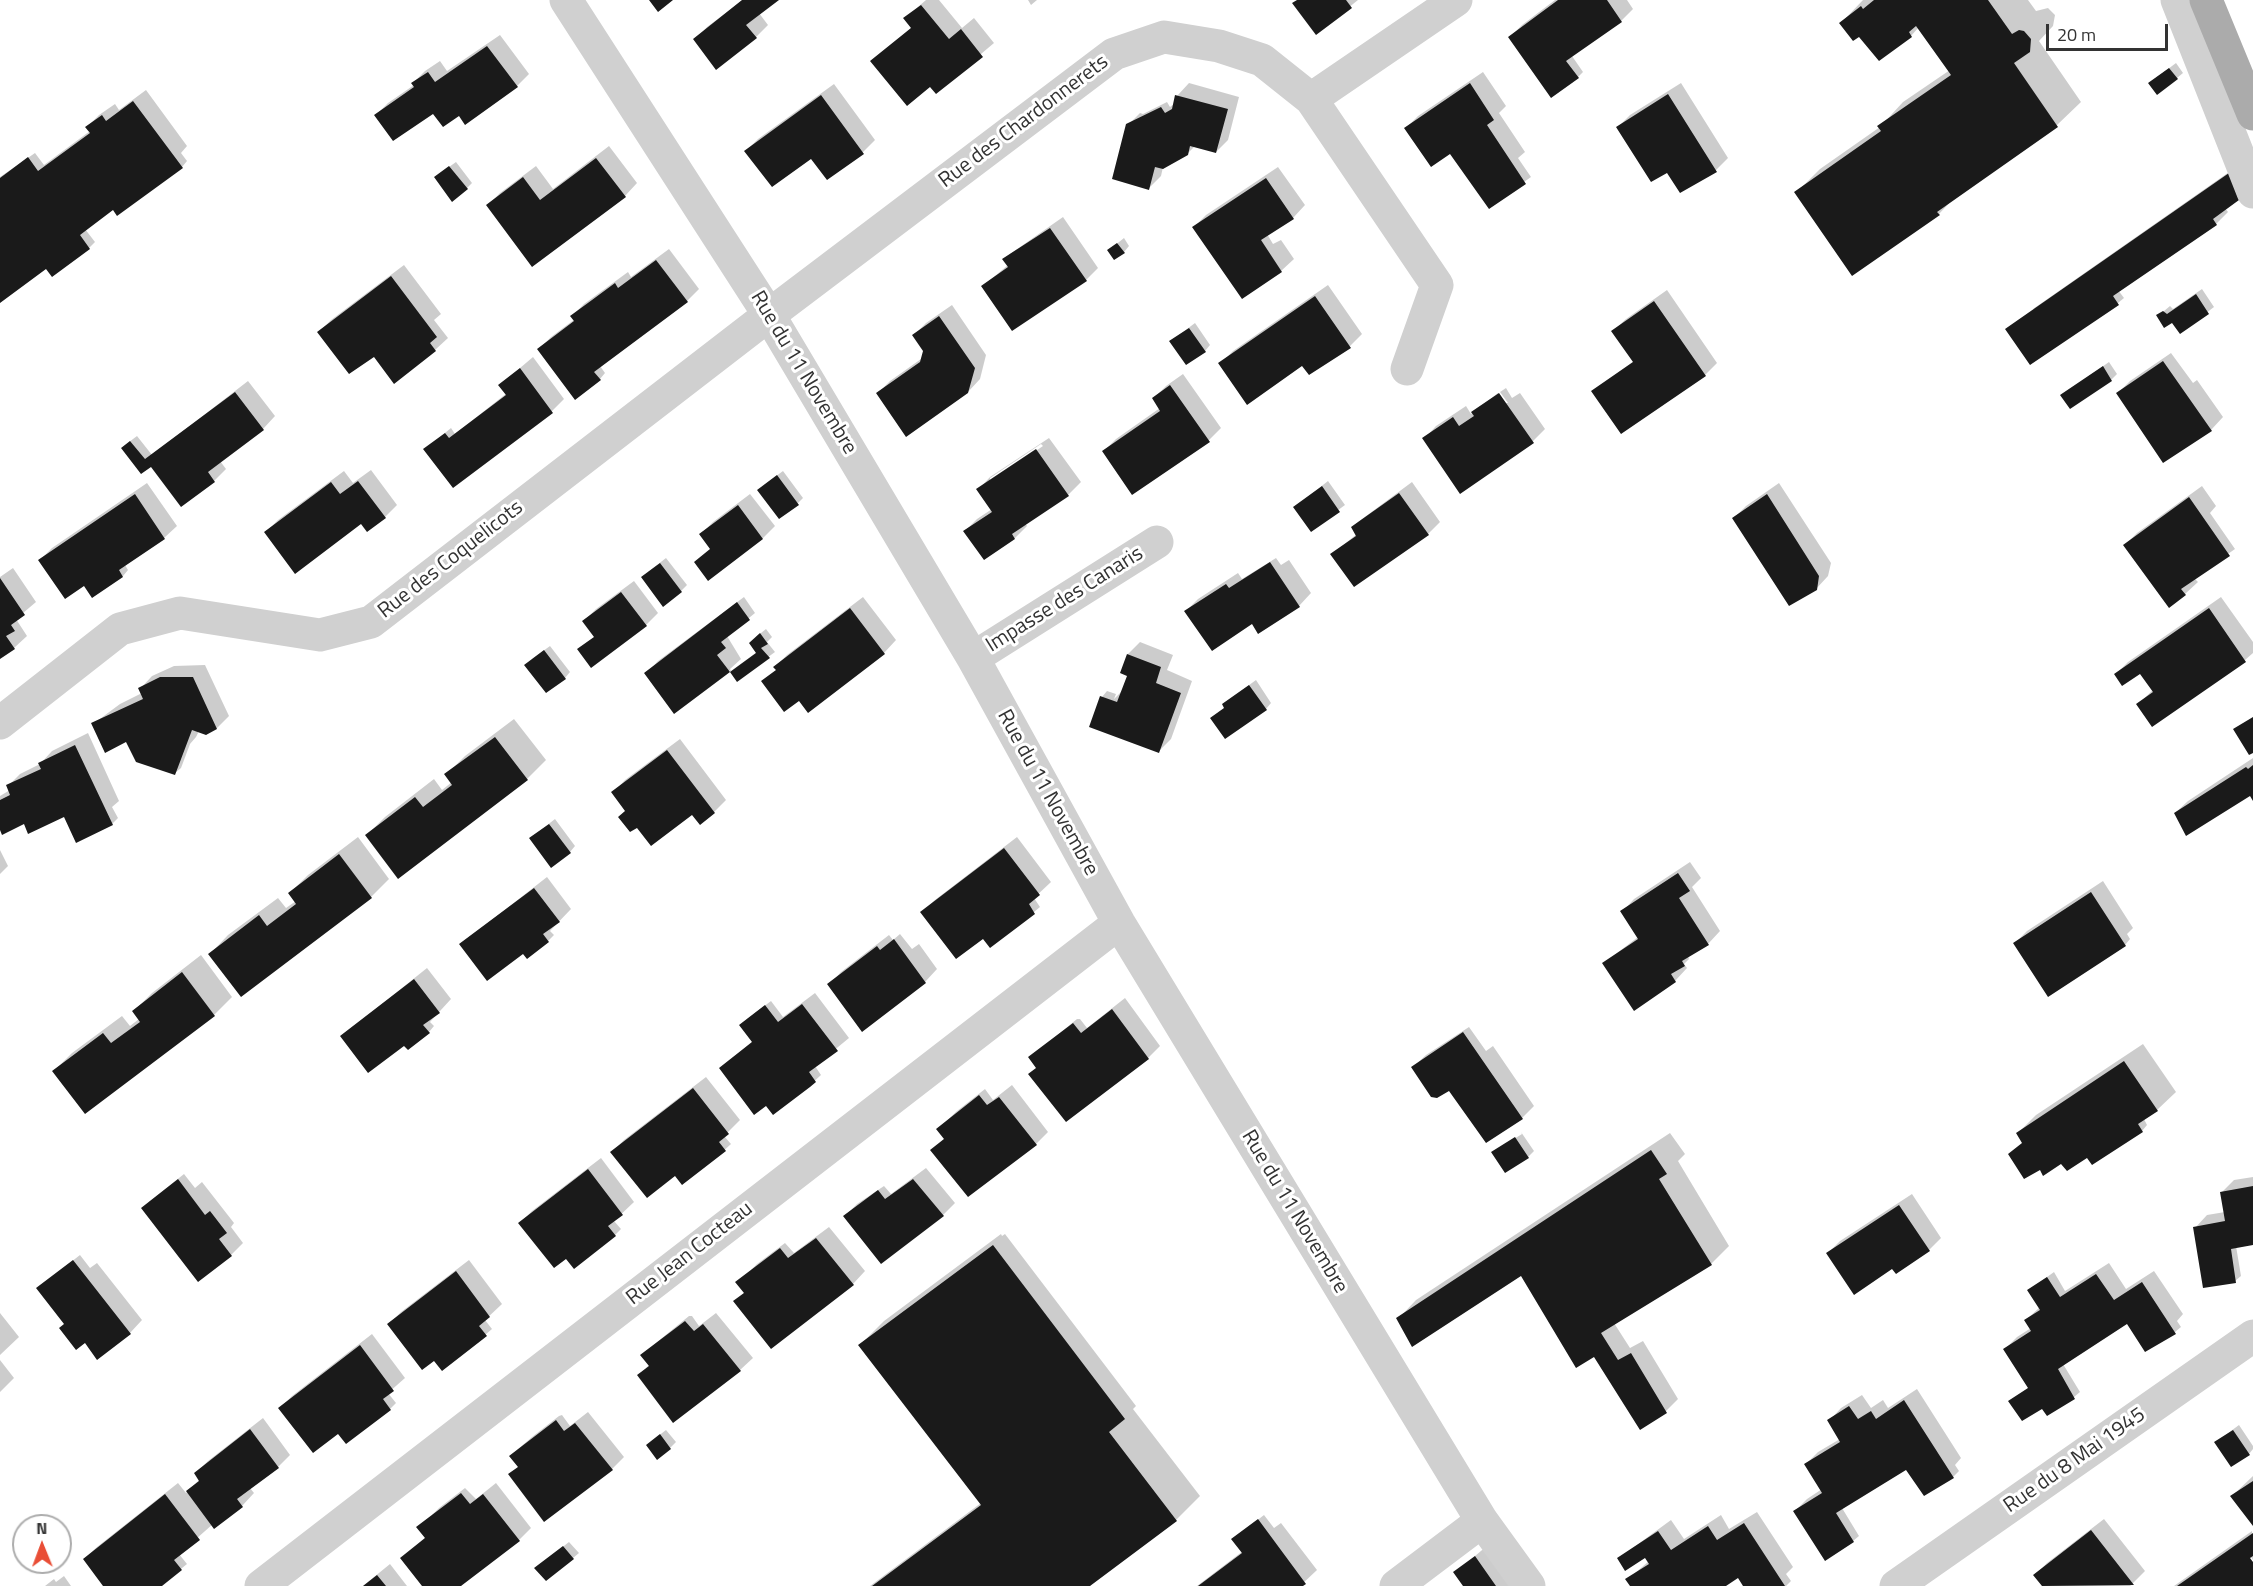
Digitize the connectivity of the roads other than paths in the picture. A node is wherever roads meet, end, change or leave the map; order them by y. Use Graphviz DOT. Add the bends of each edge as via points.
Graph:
graph roads {
  1 [pos="566,0"];
  2 [pos="1456,0"];
  3 [pos="2177,0"];
  4 [pos="2206,0"];
  5 [pos="1311,99"];
  6 [pos="2253,114"];
  7 [pos="2253,192"];
  8 [pos="769,315"];
  9 [pos="1407,369"];
  10 [pos="1157,542"];
  11 [pos="973,658"];
  12 [pos="0,723"];
  13 [pos="1119,923"];
  14 [pos="2253,1336"];
  15 [pos="1482,1521"];
  16 [pos="261,1586"];
  17 [pos="1396,1586"];
  18 [pos="1529,1586"];
  19 [pos="1896,1586"];
  1 -- 8 [label="street, Rue du 11 Novembre"];
  2 -- 5 [label="street"];
  3 -- 7 [label="street"];
  4 -- 6 [label="main road"];
  5 -- 8 [label="street, Rue des Chardonnerets" via="1263,60 1219,46 1164,37 1114,54"];
  5 -- 9 [label="street, Rue des Chardonnerets" via="1437,285"];
  8 -- 11 [label="street, Rue du 11 Novembre"];
  8 -- 12 [label="street, Rue des Coquelicots" via="371,622 320,635 180,613 120,629"];
  10 -- 11 [label="street, Impasse des Canaris"];
  11 -- 13 [label="street, Rue du 11 Novembre"];
  13 -- 15 [label="street, Rue du 11 Novembre"];
  13 -- 16 [label="street, Rue Jean Cocteau"];
  14 -- 19 [label="street, Rue du 8 Mai 1945"];
  15 -- 17 [label="street"];
  15 -- 18 [label="street, Rue du 11 Novembre"];
}
